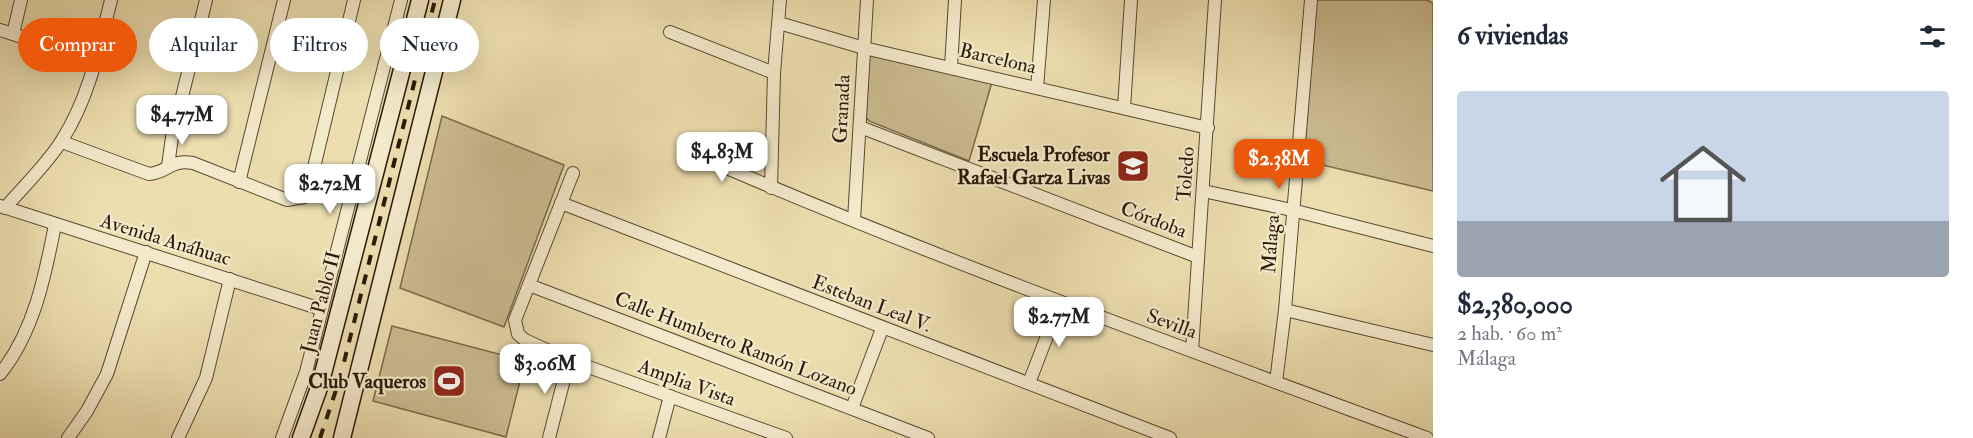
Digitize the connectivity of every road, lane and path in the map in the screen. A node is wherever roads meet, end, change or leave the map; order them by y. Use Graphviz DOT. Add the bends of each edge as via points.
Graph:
graph roads {
  1 [pos="21,0"];
  2 [pos="111,0"];
  3 [pos="206,0"];
  4 [pos="284,0"];
  5 [pos="354,0"];
  6 [pos="401,0"];
  7 [pos="420,0"];
  8 [pos="452,0"];
  9 [pos="780,0"];
  10 [pos="867,0"];
  11 [pos="955,0"];
  12 [pos="1044,0"];
  13 [pos="1131,0"];
  14 [pos="1215,0"];
  15 [pos="1311,0"];
  16 [pos="107,18"];
  17 [pos="779,23"];
  18 [pos="0,30"];
  19 [pos="670,32"];
  20 [pos="13,34"];
  21 [pos="18,36"];
  22 [pos="864,48"];
  23 [pos="951,67"];
  24 [pos="93,72"];
  25 [pos="774,73"];
  26 [pos="1037,87"];
  27 [pos="1124,108"];
  28 [pos="860,127"];
  29 [pos="1208,128"];
  30 [pos="62,142"];
  31 [pos="685,150"];
  32 [pos="168,166"];
  33 [pos="573,172"];
  34 [pos="239,182"];
  35 [pos="771,188"];
  36 [pos="1203,191"];
  37 [pos="561,203"];
  38 [pos="3,207"];
  39 [pos="1292,210"];
  40 [pos="855,220"];
  41 [pos="55,225"];
  42 [pos="1433,246"];
  43 [pos="146,252"];
  44 [pos="1198,257"];
  45 [pos="230,279"];
  46 [pos="529,285"];
  47 [pos="1060,302"];
  48 [pos="321,309"];
  49 [pos="1285,310"];
  50 [pos="882,328"];
  51 [pos="1433,345"];
  52 [pos="1192,351"];
  53 [pos="569,360"];
  54 [pos="0,374"];
  55 [pos="1276,382"];
  56 [pos="1029,383"];
  57 [pos="670,396"];
  58 [pos="852,408"];
  59 [pos="897,432"];
  60 [pos="68,438"];
  61 [pos="178,438"];
  62 [pos="282,438"];
  63 [pos="301,438"];
  64 [pos="342,438"];
  65 [pos="549,438"];
  66 [pos="659,438"];
  67 [pos="786,438"];
  68 [pos="928,438"];
  69 [pos="1170,438"];
  70 [pos="1427,438"];
  1 -- 20 [label="street"];
  2 -- 16 [label="street"];
  3 -- 32 [label="street"];
  4 -- 34 [label="street"];
  5 -- 34 [label="street" via="304,197 287,200"];
  6 -- 48 [label="street"];
  7 -- 63 [label="main road, Juan Pablo II" via="320,385"];
  8 -- 64 [label="main road"];
  9 -- 17 [label="street"];
  10 -- 22 [label="street, Granada"];
  11 -- 23 [label="street"];
  12 -- 26 [label="street"];
  13 -- 27 [label="street"];
  14 -- 29 [label="street, Toledo"];
  15 -- 39 [label="street, Málaga"];
  17 -- 22 [label="street, Barcelona"];
  17 -- 25 [label="street"];
  18 -- 20 [label="street"];
  19 -- 25 [label="street"];
  20 -- 21 [label="street"];
  22 -- 23 [label="street, Barcelona"];
  22 -- 28 [label="street, Granada"];
  23 -- 26 [label="street, Barcelona"];
  24 -- 30 [label="street"];
  25 -- 35 [label="street"];
  26 -- 27 [label="street, Barcelona"];
  27 -- 29 [label="street, Barcelona"];
  28 -- 40 [label="street, Granada"];
  28 -- 44 [label="street, Córdoba"];
  29 -- 36 [label="street, Toledo"];
  30 -- 32 [label="street" via="149,174"];
  30 -- 38 [label="street"];
  31 -- 35 [label="street, Sevilla"];
  32 -- 34 [label="street" via="180,161 193,163"];
  33 -- 37 [label="street"];
  35 -- 40 [label="street, Sevilla"];
  36 -- 39 [label="street"];
  36 -- 44 [label="street, Toledo"];
  37 -- 46 [label="street"];
  37 -- 50 [label="street, Esteban Leal V."];
  38 -- 41 [label="street, Avenida Anáhuac"];
  39 -- 42 [label="street"];
  39 -- 49 [label="street, Málaga"];
  40 -- 47 [label="street, Sevilla"];
  41 -- 43 [label="street, Avenida Anáhuac"];
  41 -- 54 [label="street" via="34,308 22,340"];
  43 -- 45 [label="street, Avenida Anáhuac"];
  43 -- 60 [label="street" via="107,374"];
  44 -- 52 [label="street, Toledo"];
  45 -- 48 [label="street, Avenida Anáhuac"];
  45 -- 61 [label="street" via="206,378"];
  46 -- 53 [label="street, Amplia Vista" via="515,320 518,334"];
  46 -- 58 [label="street, Calle Humberto Ramón Lozano"];
  47 -- 52 [label="street, Sevilla"];
  47 -- 56 [label="street"];
  48 -- 62 [label="street" via="306,372"];
  49 -- 51 [label="street"];
  49 -- 55 [label="street, Málaga"];
  50 -- 56 [label="street, Esteban Leal V."];
  50 -- 58 [label="street"];
  52 -- 55 [label="street, Sevilla"];
  53 -- 57 [label="street, Amplia Vista"];
  53 -- 65 [label="street"];
  55 -- 70 [label="street, Sevilla"];
  56 -- 69 [label="street, Esteban Leal V."];
  57 -- 66 [label="street"];
  57 -- 67 [label="street, Amplia Vista"];
  58 -- 59 [label="street, Calle Humberto Ramón Lozano"];
  59 -- 68 [label="street, Calle Humberto Ramón Lozano"];
}
